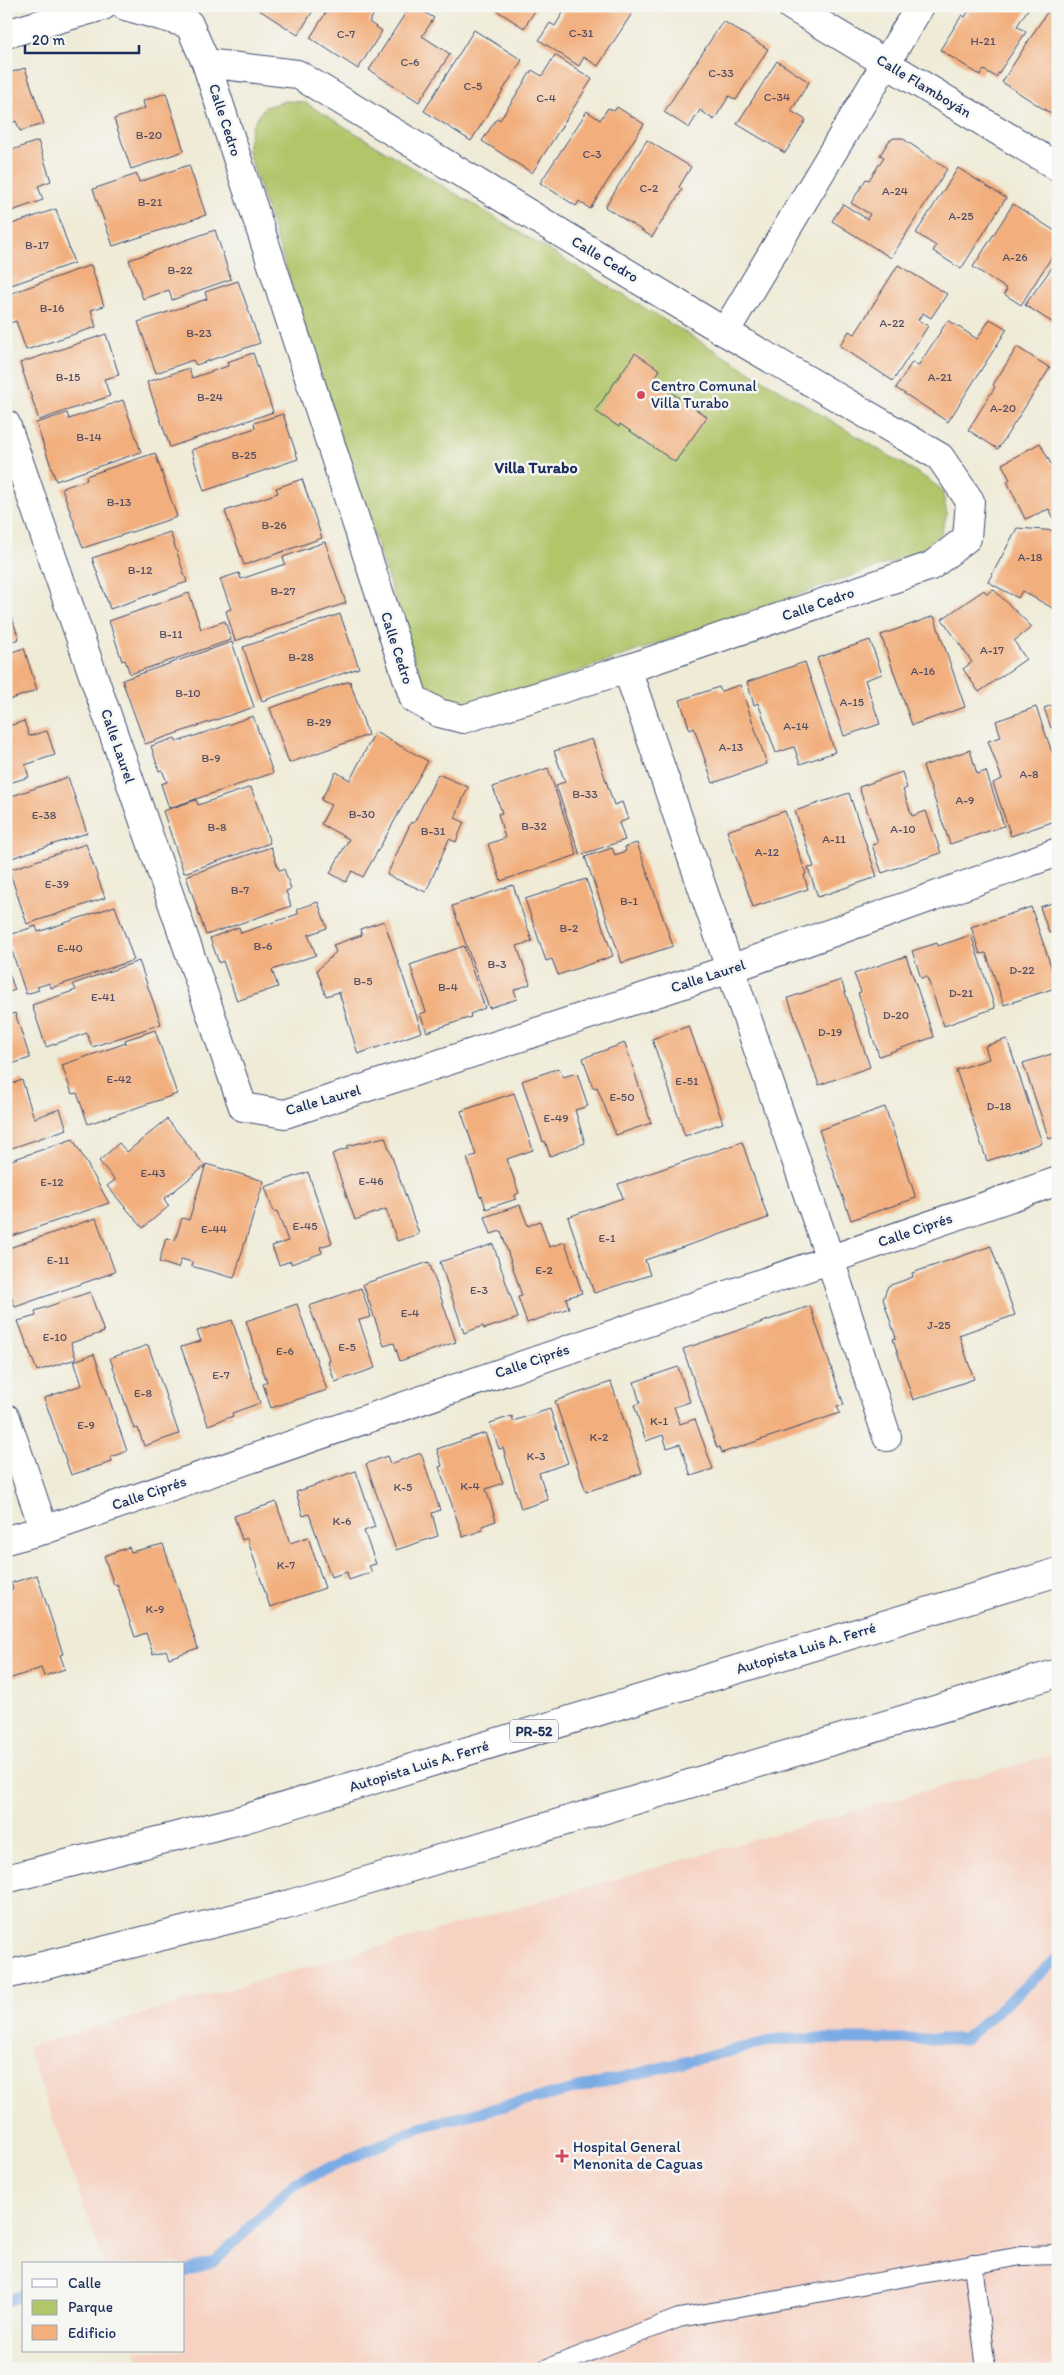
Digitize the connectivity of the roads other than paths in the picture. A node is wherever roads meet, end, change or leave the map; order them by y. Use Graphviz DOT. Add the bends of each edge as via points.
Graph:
graph roads {
  1 [pos="103,6"];
  2 [pos="125,6"];
  3 [pos="791,6"];
  4 [pos="920,6"];
  5 [pos="6,34"];
  6 [pos="206,63"];
  7 [pos="885,63"];
  8 [pos="1058,166"];
  9 [pos="725,332"];
  10 [pos="6,424"];
  11 [pos="626,669"];
  12 [pos="1058,852"];
  13 [pos="730,969"];
  14 [pos="1058,1181"];
  15 [pos="830,1259"];
  16 [pos="6,1418"];
  17 [pos="887,1438"];
  18 [pos="44,1530"];
  19 [pos="6,1540"];
  20 [pos="1058,1572"];
  21 [pos="1058,1673"];
  22 [pos="6,1879"];
  23 [pos="6,1975"];
  24 [pos="1058,2255"];
  25 [pos="973,2264"];
  26 [pos="545,2369"];
  27 [pos="986,2369"];
  1 -- 5 [label="main road"];
  2 -- 6 [label="main road, Calle Cedro" via="189,24"];
  3 -- 7 [label="main road, Calle Flamboyán"];
  4 -- 7 [label="main road"];
  6 -- 9 [label="main road, Calle Cedro" via="297,74"];
  6 -- 11 [label="main road, Calle Cedro" via="414,699 439,713 463,718"];
  7 -- 8 [label="main road, Calle Flamboyán"];
  7 -- 9 [label="main road"];
  9 -- 11 [label="main road, Calle Cedro" via="940,457 970,500 967,538 931,566"];
  10 -- 13 [label="main road, Calle Laurel" via="242,1107 284,1114"];
  11 -- 13 [label="main road"];
  12 -- 13 [label="main road, Calle Laurel"];
  13 -- 15 [label="main road"];
  14 -- 15 [label="main road, Calle Ciprés"];
  15 -- 17 [label="main road"];
  15 -- 18 [label="main road, Calle Ciprés"];
  16 -- 18 [label="main road"];
  18 -- 19 [label="main road, Calle Ciprés"];
  20 -- 22 [label="main road, Autopista Luis A. Ferré / PR-52" via="244,1820"];
  21 -- 23 [label="main road" via="283,1906"];
  24 -- 25 [label="lane" via="1021,2256"];
  25 -- 26 [label="lane" via="679,2318"];
  25 -- 27 [label="lane"];
}
